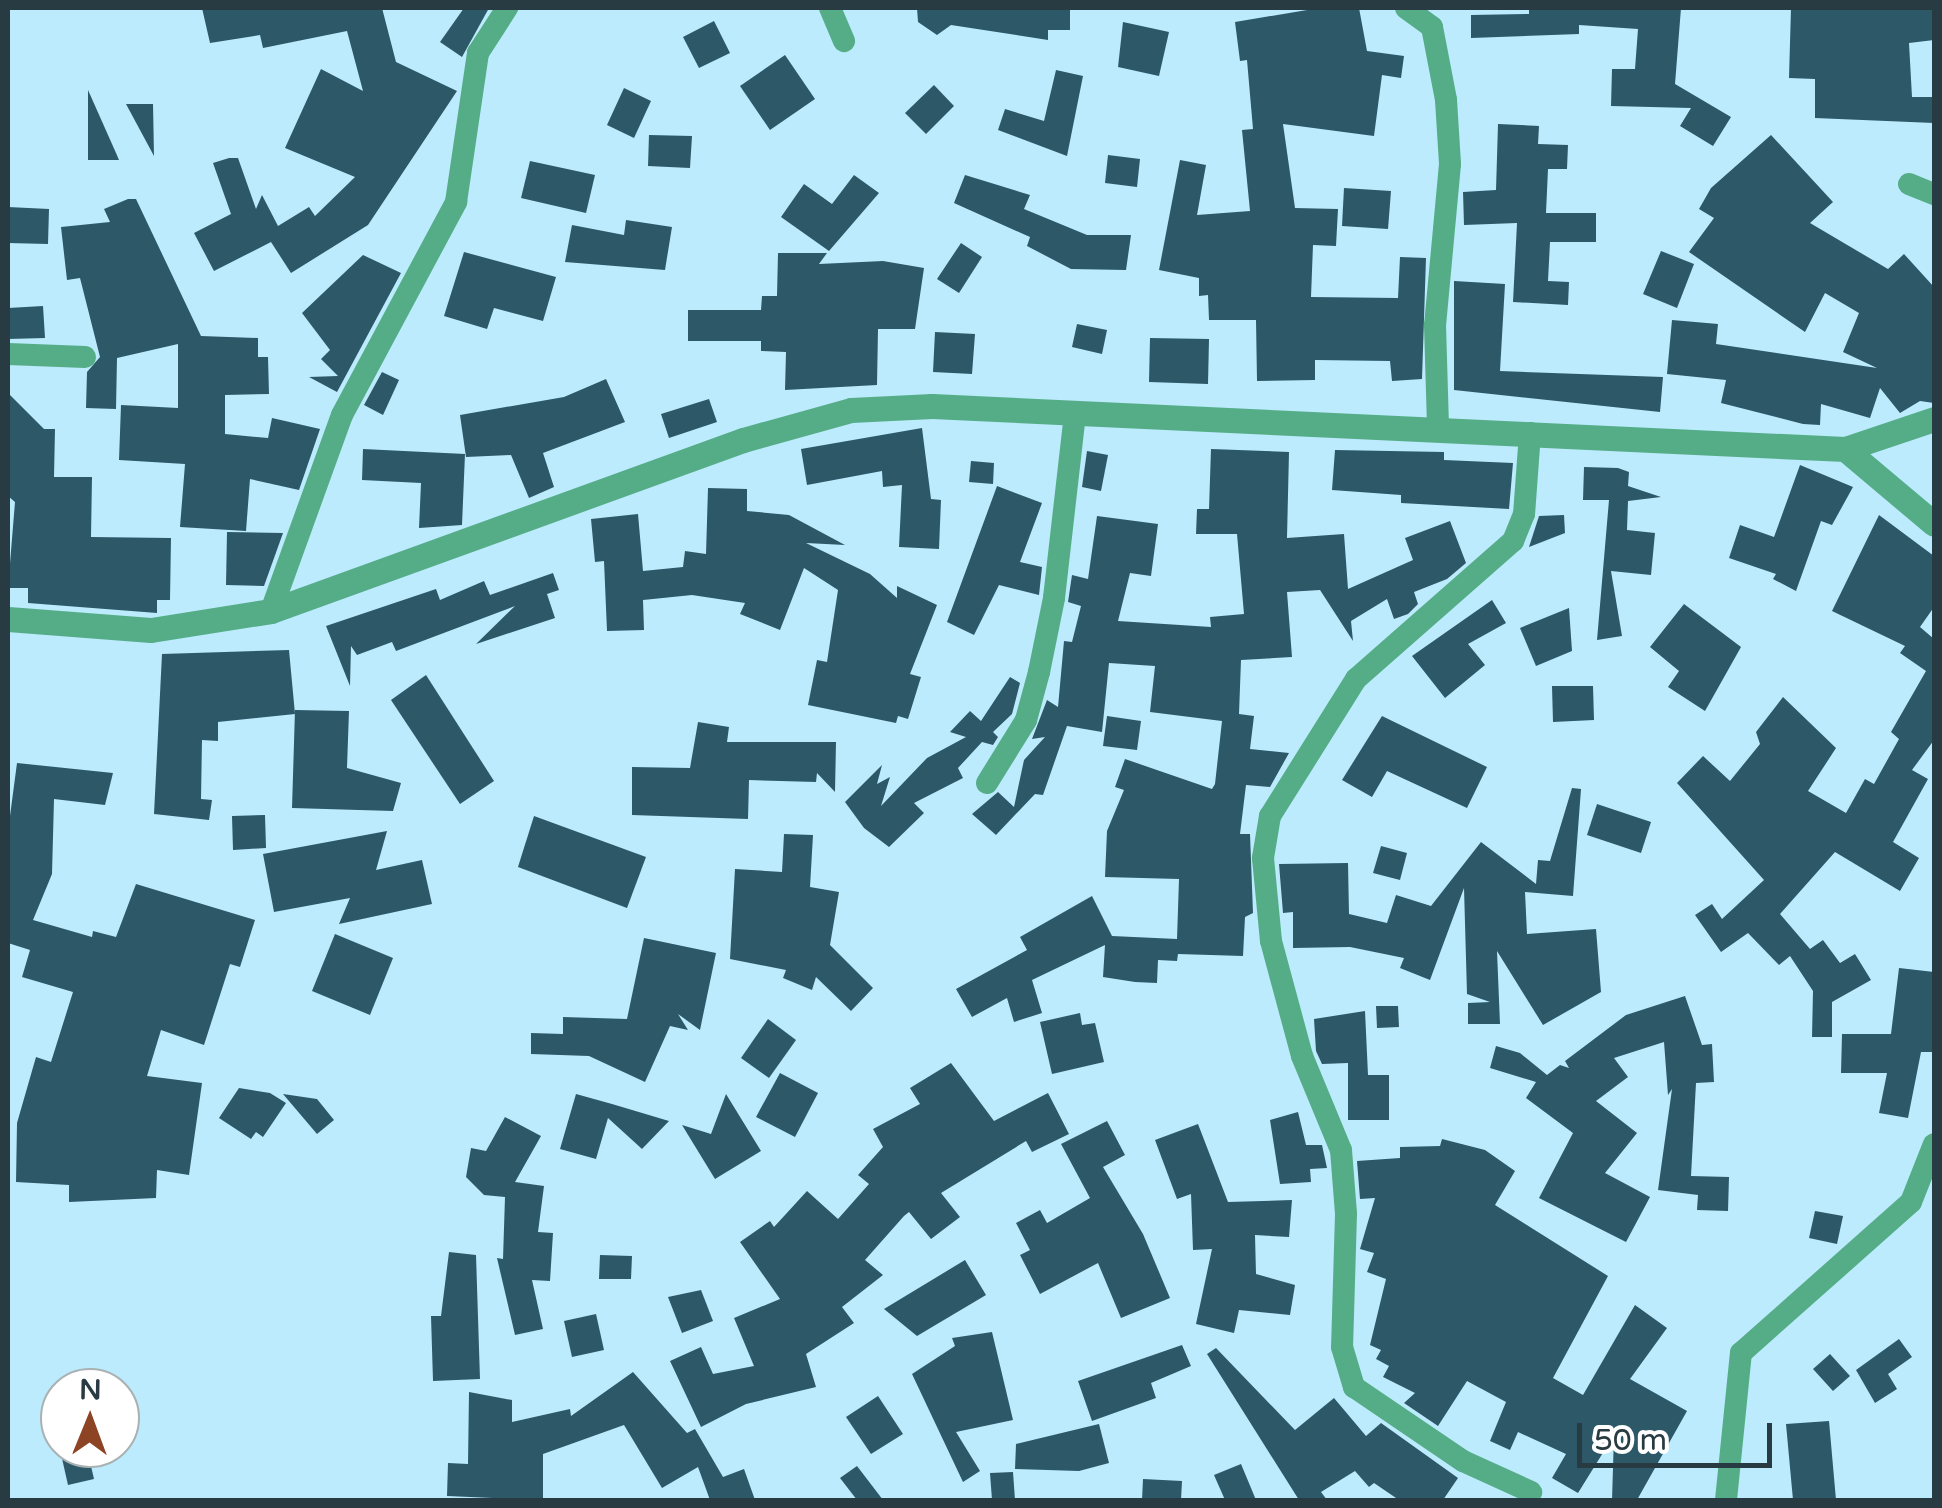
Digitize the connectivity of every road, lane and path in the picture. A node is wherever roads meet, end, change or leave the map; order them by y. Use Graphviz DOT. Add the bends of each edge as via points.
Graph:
graph roads {
  1 [pos="507,8"];
  2 [pos="830,8"];
  3 [pos="1406,8"];
  4 [pos="844,41"];
  5 [pos="1910,184"];
  6 [pos="1934,194"];
  7 [pos="8,354"];
  8 [pos="85,357"];
  9 [pos="1074,413"];
  10 [pos="1934,419"];
  11 [pos="1438,428"];
  12 [pos="1530,433"];
  13 [pos="1845,449"];
  14 [pos="1934,524"];
  15 [pos="271,611"];
  16 [pos="8,619"];
  17 [pos="988,782"];
  18 [pos="1934,1144"];
  19 [pos="1530,1492"];
  20 [pos="1726,1500"];
  1 -- 15 [label="street" via="478,53 456,202 342,415"];
  2 -- 4 [label="street"];
  3 -- 11 [label="street" via="1432,27 1446,100 1450,164 1435,325"];
  5 -- 6 [label="street"];
  7 -- 8 [label="street"];
  9 -- 11 [label="street"];
  9 -- 15 [label="street" via="932,406 816,418"];
  9 -- 17 [label="street" via="1039,672 1026,720"];
  10 -- 13 [label="street"];
  11 -- 12 [label="street"];
  12 -- 13 [label="street"];
  12 -- 19 [label="street" via="1524,514 1513,541 1356,679 1270,816 1263,858 1271,941 1302,1056 1340,1150 1346,1214 1342,1347 1354,1386 1463,1460"];
  13 -- 14 [label="street"];
  15 -- 16 [label="street" via="150,630"];
  18 -- 20 [label="street" via="1911,1202 1741,1353"];
}
